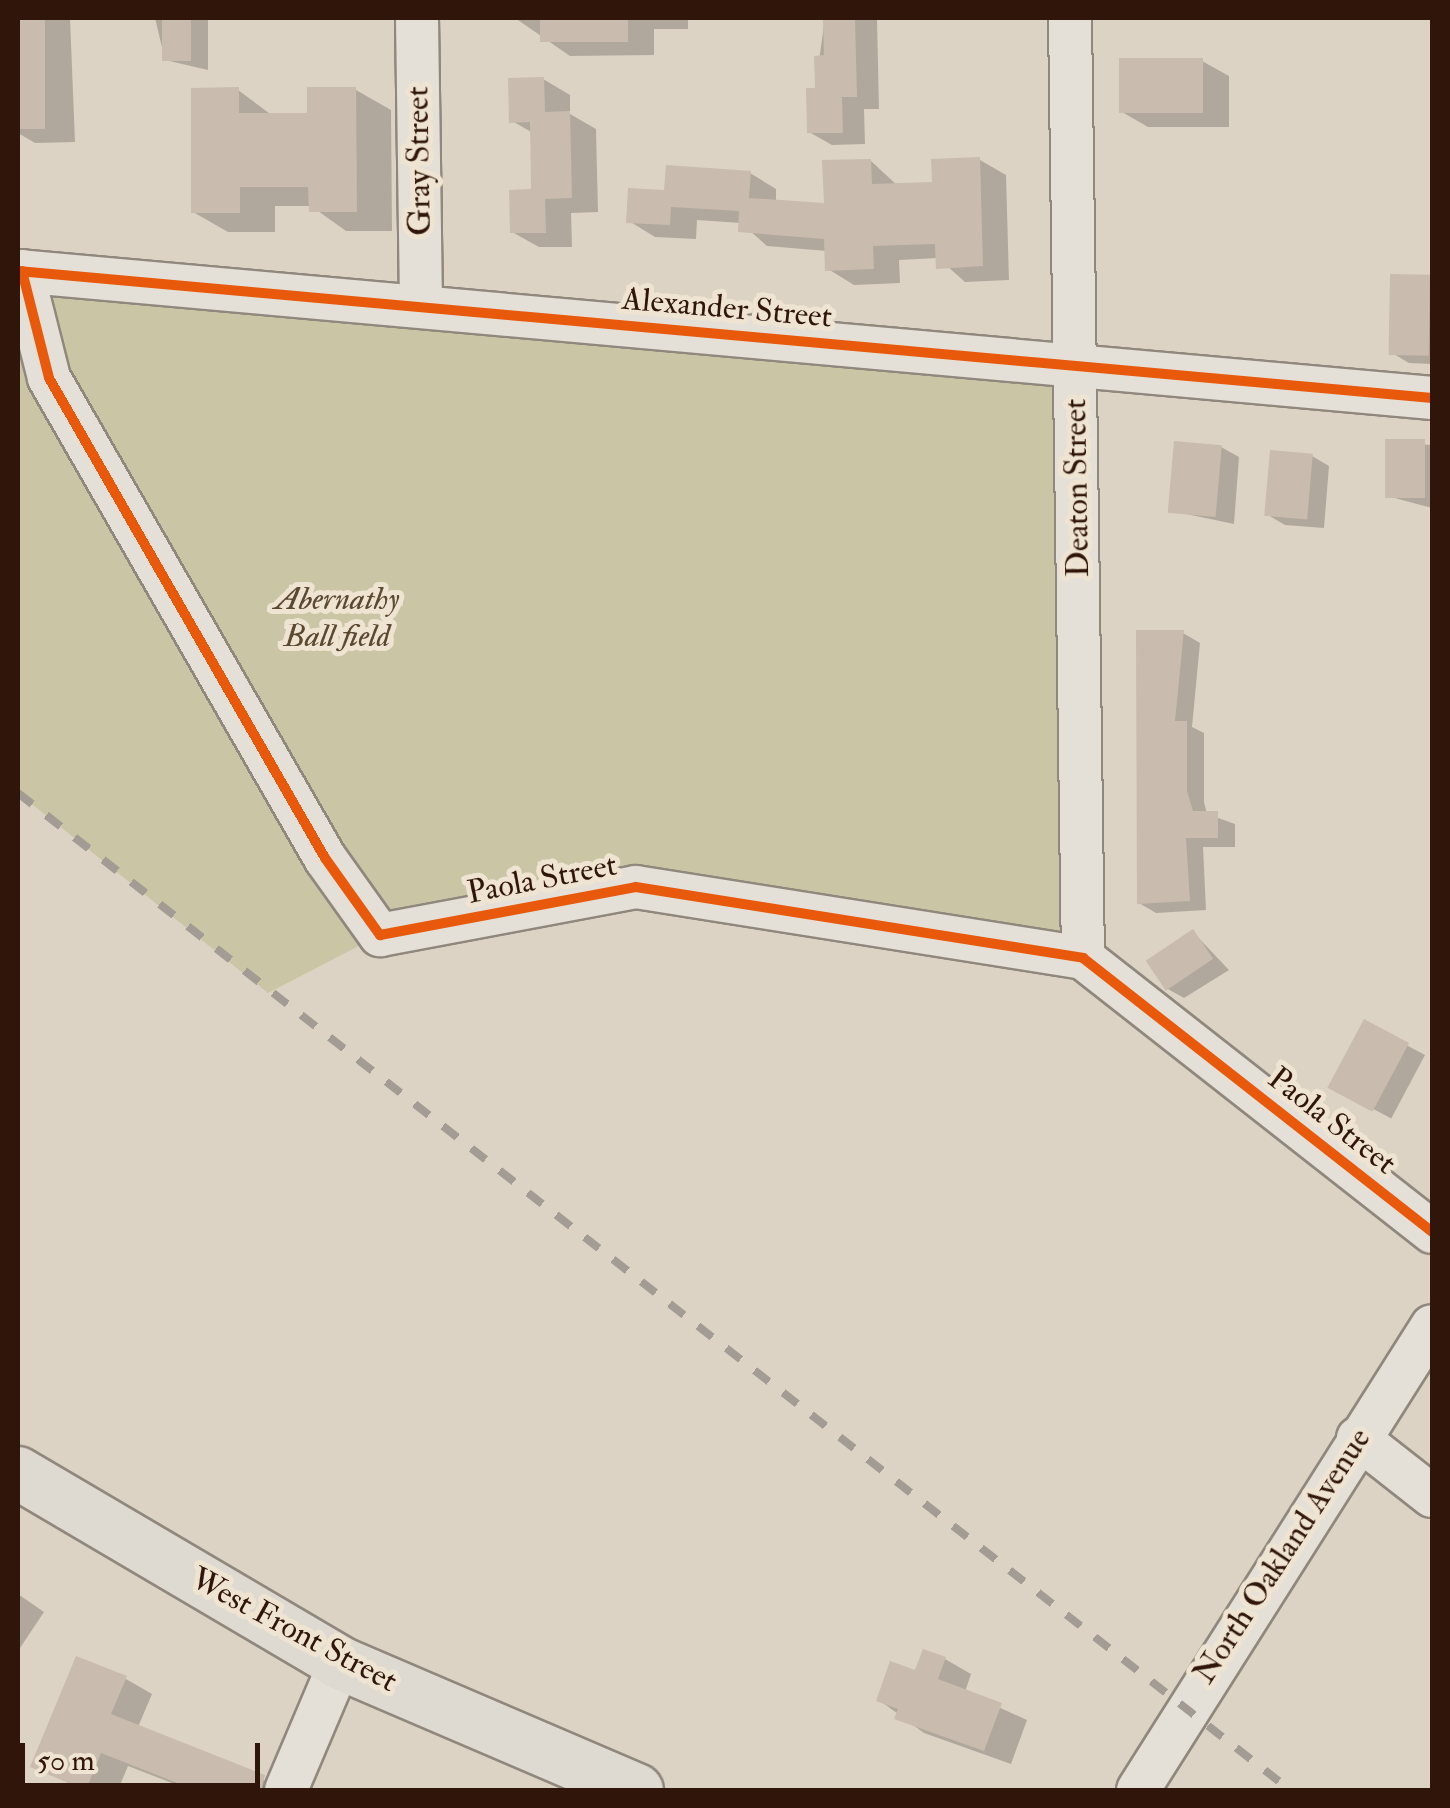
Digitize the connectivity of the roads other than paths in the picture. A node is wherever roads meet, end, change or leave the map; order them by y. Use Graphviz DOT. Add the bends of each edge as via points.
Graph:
graph roads {
  1 [pos="417,18"];
  2 [pos="1070,18"];
  3 [pos="20,271"];
  4 [pos="421,305"];
  5 [pos="1076,365"];
  6 [pos="1432,398"];
  7 [pos="1083,958"];
  8 [pos="1432,1232"];
  9 [pos="1432,1326"];
  10 [pos="1358,1438"];
  11 [pos="18,1473"];
  12 [pos="1432,1496"];
  13 [pos="340,1662"];
  14 [pos="286,1790"];
  15 [pos="637,1790"];
  16 [pos="1138,1790"];
  1 -- 4 [label="street, Gray Street"];
  2 -- 5 [label="street, Deaton Street"];
  3 -- 4 [label="street, Alexander Street"];
  3 -- 7 [label="street, Paola Street" via="49,378 326,858 380,935 636,886"];
  4 -- 5 [label="street, Alexander Street"];
  5 -- 6 [label="street, Alexander Street"];
  5 -- 7 [label="street, Deaton Street"];
  7 -- 8 [label="street, Paola Street"];
  9 -- 10 [label="street, North Oakland Avenue"];
  10 -- 12 [label="street"];
  10 -- 16 [label="street, North Oakland Avenue"];
  11 -- 13 [label="main road, West Front Street"];
  13 -- 14 [label="street"];
  13 -- 15 [label="main road, West Front Street"];
}
